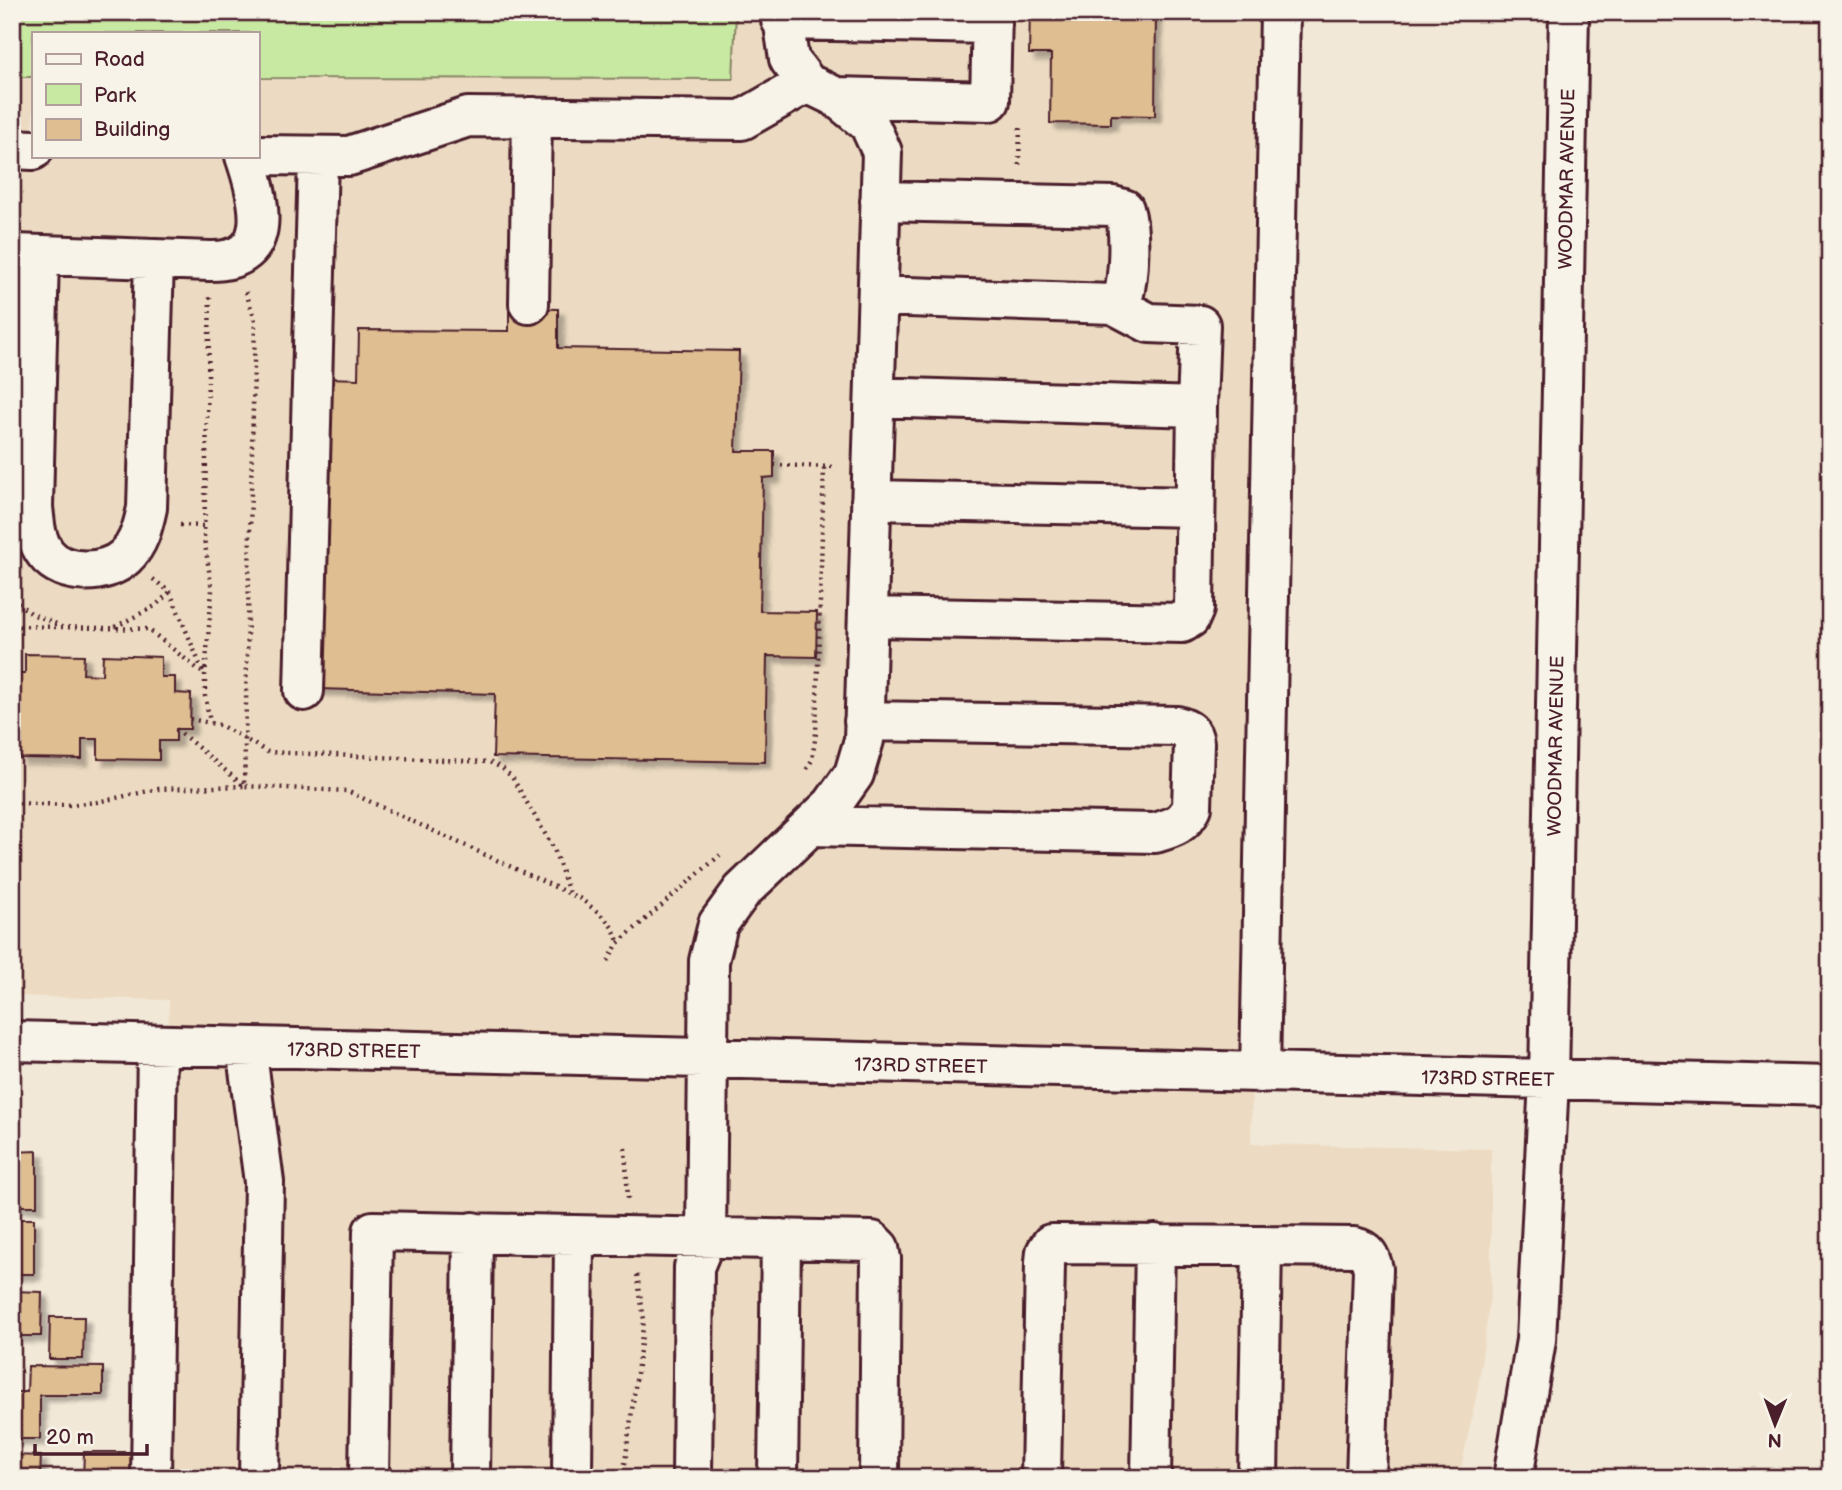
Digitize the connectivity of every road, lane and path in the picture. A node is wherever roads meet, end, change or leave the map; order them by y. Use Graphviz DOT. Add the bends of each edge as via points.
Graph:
graph roads {
  1 [pos="1280,12"];
  2 [pos="1569,12"];
  3 [pos="781,16"];
  4 [pos="992,18"];
  5 [pos="822,90"];
  6 [pos="532,117"];
  7 [pos="12,149"];
  8 [pos="32,150"];
  9 [pos="259,155"];
  10 [pos="318,157"];
  11 [pos="247,158"];
  12 [pos="880,201"];
  13 [pos="26,255"];
  14 [pos="154,259"];
  15 [pos="211,261"];
  16 [pos="878,296"];
  17 [pos="529,304"];
  18 [pos="1113,304"];
  19 [pos="875,397"];
  20 [pos="1197,407"];
  21 [pos="824,467"];
  22 [pos="872,500"];
  23 [pos="1195,507"];
  24 [pos="173,525"];
  25 [pos="204,526"];
  26 [pos="150,572"];
  27 [pos="170,592"];
  28 [pos="12,599"];
  29 [pos="868,617"];
  30 [pos="12,626"];
  31 [pos="63,627"];
  32 [pos="111,629"];
  33 [pos="205,675"];
  34 [pos="304,691"];
  35 [pos="190,719"];
  36 [pos="864,721"];
  37 [pos="210,722"];
  38 [pos="176,729"];
  39 [pos="802,779"];
  40 [pos="12,803"];
  41 [pos="810,826"];
  42 [pos="723,853"];
  43 [pos="569,893"];
  44 [pos="608,961"];
  45 [pos="12,1041"];
  46 [pos="157,1045"];
  47 [pos="246,1047"];
  48 [pos="709,1059"];
  49 [pos="1260,1073"];
  50 [pos="1549,1080"];
  51 [pos="1830,1086"];
  52 [pos="625,1148"];
  53 [pos="473,1233"];
  54 [pos="575,1235"];
  55 [pos="631,1236"];
  56 [pos="706,1238"];
  57 [pos="781,1239"];
  58 [pos="1155,1244"];
  59 [pos="1262,1246"];
  60 [pos="151,1478"];
  61 [pos="260,1478"];
  62 [pos="369,1478"];
  63 [pos="470,1478"];
  64 [pos="572,1478"];
  65 [pos="623,1478"];
  66 [pos="692,1478"];
  67 [pos="778,1478"];
  68 [pos="879,1478"];
  69 [pos="1041,1478"];
  70 [pos="1151,1478"];
  71 [pos="1258,1478"];
  72 [pos="1366,1478"];
  73 [pos="1513,1478"];
  1 -- 49 [label="street"];
  2 -- 50 [label="street, WOODMAR AVENUE"];
  3 -- 4 [label="street"];
  3 -- 5 [label="street" via="789,59"];
  4 -- 5 [label="street" via="990,101"];
  5 -- 6 [label="street" via="742,120"];
  5 -- 12 [label="street" via="869,124 882,152"];
  6 -- 10 [label="street" via="468,117 349,156"];
  6 -- 17 [label="street"];
  7 -- 8 [label="street"];
  9 -- 10 [label="street"];
  10 -- 34 [label="street"];
  11 -- 15 [label="street" via="258,193 255,239 234,258"];
  12 -- 16 [label="street"];
  12 -- 18 [label="street" via="1124,209 1128,221 1126,286 1123,298"];
  13 -- 14 [label="street"];
  13 -- 14 [label="street" via="36,537 47,556 62,566 86,571 106,568 125,557 140,537 147,508"];
  14 -- 15 [label="street"];
  15 -- 25 [label="path"];
  16 -- 18 [label="street"];
  16 -- 19 [label="street"];
  18 -- 20 [label="street" via="1149,323 1200,325"];
  19 -- 20 [label="street"];
  19 -- 22 [label="street"];
  20 -- 23 [label="street"];
  21 -- 39 [label="path" via="816,733 812,760"];
  22 -- 23 [label="street"];
  22 -- 29 [label="street"];
  23 -- 29 [label="street" via="1194,609 1182,623"];
  24 -- 25 [label="path"];
  25 -- 33 [label="path" via="212,590"];
  26 -- 27 [label="path" via="155,582"];
  27 -- 32 [label="path" via="155,606"];
  27 -- 33 [label="path"];
  28 -- 31 [label="path" via="32,614"];
  29 -- 36 [label="street"];
  30 -- 31 [label="path"];
  31 -- 32 [label="path"];
  32 -- 33 [label="path" via="148,629"];
  33 -- 37 [label="path"];
  35 -- 37 [label="path"];
  36 -- 41 [label="street" via="864,740 854,774"];
  36 -- 41 [label="street" via="1187,729 1194,743 1192,807 1179,826 1155,833"];
  37 -- 43 [label="path" via="268,752 489,762 502,768 512,777 554,849"];
  38 -- 40 [label="path" via="244,786 158,789 68,805"];
  41 -- 48 [label="street" via="742,891 718,924 709,961"];
  42 -- 44 [label="path" via="618,943"];
  45 -- 46 [label="street, 173RD STREET"];
  46 -- 47 [label="street, 173RD STREET"];
  46 -- 60 [label="street"];
  47 -- 48 [label="street, 173RD STREET"];
  47 -- 61 [label="street" via="264,1182"];
  48 -- 49 [label="street, 173RD STREET"];
  48 -- 56 [label="street"];
  49 -- 50 [label="street, 173RD STREET"];
  50 -- 51 [label="street, 173RD STREET"];
  50 -- 73 [label="street, WOODMAR AVENUE" via="1536,1340"];
  52 -- 55 [label="path"];
  53 -- 54 [label="street"];
  53 -- 62 [label="street" via="373,1231"];
  53 -- 63 [label="street"];
  54 -- 55 [label="street"];
  54 -- 64 [label="street"];
  55 -- 56 [label="street"];
  55 -- 65 [label="path" via="644,1320"];
  56 -- 57 [label="street"];
  56 -- 66 [label="street" via="694,1267"];
  57 -- 67 [label="street"];
  57 -- 68 [label="street" via="872,1241 879,1248"];
  58 -- 59 [label="street"];
  58 -- 69 [label="street" via="1051,1244 1046,1252"];
  58 -- 70 [label="street"];
  59 -- 71 [label="street"];
  59 -- 72 [label="street" via="1354,1247 1364,1249 1370,1257"];
}
